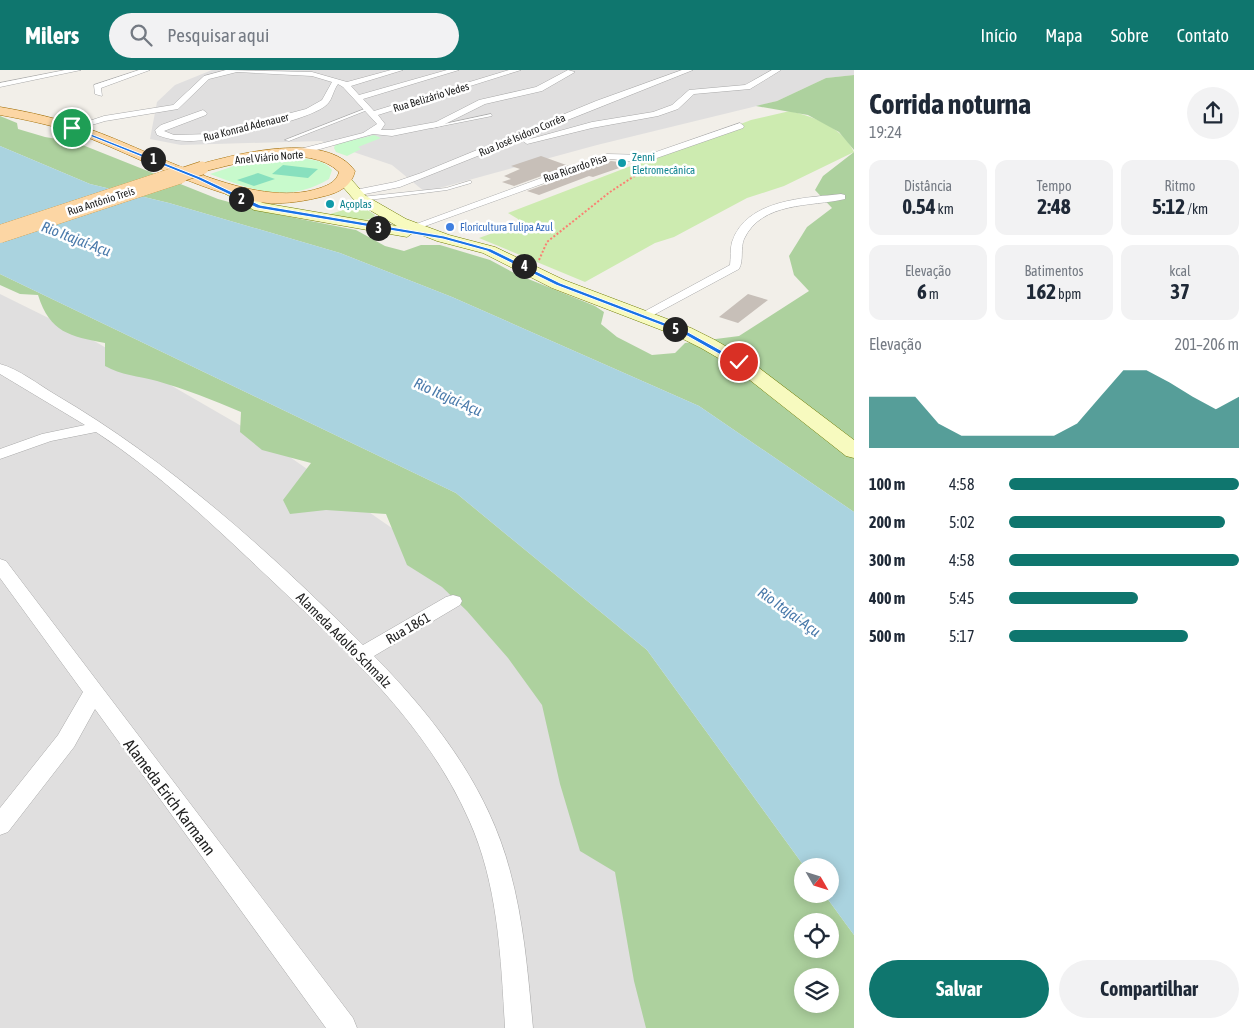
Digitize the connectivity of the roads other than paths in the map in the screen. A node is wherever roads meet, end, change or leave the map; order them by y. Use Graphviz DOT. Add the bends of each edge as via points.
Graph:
graph roads {
  1 [pos="77,70"];
  2 [pos="146,70"];
  3 [pos="236,70"];
  4 [pos="398,70"];
  5 [pos="455,70"];
  6 [pos="517,70"];
  7 [pos="688,70"];
  8 [pos="777,70"];
  9 [pos="293,71"];
  10 [pos="571,72"];
  11 [pos="342,83"];
  12 [pos="0,85"];
  13 [pos="99,94"];
  14 [pos="356,98"];
  15 [pos="0,111"];
  16 [pos="370,111"];
  17 [pos="203,114"];
  18 [pos="491,115"];
  19 [pos="740,126"];
  20 [pos="421,128"];
  21 [pos="78,130"];
  22 [pos="374,132"];
  23 [pos="287,140"];
  24 [pos="501,143"];
  25 [pos="326,150"];
  26 [pos="299,152"];
  27 [pos="202,168"];
  28 [pos="344,180"];
  29 [pos="469,182"];
  30 [pos="224,189"];
  31 [pos="358,196"];
  32 [pos="841,197"];
  33 [pos="390,217"];
  34 [pos="361,225"];
  35 [pos="413,227"];
  36 [pos="0,234"];
  37 [pos="444,238"];
  38 [pos="642,316"];
  39 [pos="0,368"];
  40 [pos="99,427"];
  41 [pos="854,451"];
  42 [pos="0,454"];
  43 [pos="0,565"];
  44 [pos="453,601"];
  45 [pos="362,654"];
  46 [pos="93,693"];
  47 [pos="0,825"];
  48 [pos="343,1028"];
  49 [pos="519,1028"];
  1 -- 12 [label="street"];
  2 -- 13 [label="street" via="97,88"];
  3 -- 9 [label="street"];
  3 -- 21 [label="street" via="204,78 185,102 175,107 104,119"];
  4 -- 11 [label="street"];
  5 -- 14 [label="street"];
  6 -- 16 [label="street, Rua Belizário Vedes"];
  7 -- 24 [label="street, Rua José Isidoro Corrêa"];
  8 -- 24 [label="street" via="747,87 692,92 675,106 655,114 521,142"];
  9 -- 11 [label="street"];
  10 -- 20 [label="street" via="547,86 482,102 447,120"];
  11 -- 14 [label="street"];
  11 -- 17 [label="street, Rua Konrad Adenauer" via="333,84 327,100 309,111 201,138 174,138 160,133 164,127"];
  14 -- 16 [label="street"];
  15 -- 21 [label="main road"];
  16 -- 22 [label="street" via="381,124"];
  16 -- 23 [label="lane"];
  18 -- 20 [label="lane"];
  19 -- 35 [label="street, Rua Ricardo Pisa" via="648,158 610,156"];
  20 -- 22 [label="street" via="392,133"];
  21 -- 26 [label="main road" via="186,160 281,150"];
  21 -- 30 [label="main road"];
  22 -- 25 [label="street"];
  24 -- 31 [label="street, Rua José Isidoro Corrêa" via="397,185"];
  25 -- 26 [label="main road, Anel Viário Norte"];
  25 -- 28 [label="main road, Anel Viário Norte" via="345,168"];
  26 -- 27 [label="main road, Anel Viário Norte" via="238,159"];
  27 -- 36 [label="main road, Rua Antônio Treis, bridge"];
  28 -- 30 [label="main road" via="331,189 288,199 256,198"];
  28 -- 31 [label="main road"];
  29 -- 31 [label="lane" via="447,189"];
  30 -- 34 [label="main road" via="259,207"];
  31 -- 33 [label="main road"];
  32 -- 38 [label="street" via="794,203 763,213 747,225 737,241 735,267"];
  33 -- 34 [label="main road" via="381,224"];
  33 -- 35 [label="main road"];
  34 -- 37 [label="main road"];
  35 -- 37 [label="main road"];
  37 -- 38 [label="main road" via="489,250 558,284"];
  38 -- 41 [label="main road" via="684,332 739,362"];
  39 -- 40 [label="street, Alameda Adolfo Schmalz"];
  40 -- 42 [label="street" via="47,436"];
  40 -- 45 [label="street, Alameda Adolfo Schmalz" via="139,455 230,530"];
  43 -- 46 [label="street, Alameda Erich Karmann"];
  44 -- 45 [label="street, Rua 1861"];
  45 -- 49 [label="street, Alameda Adolfo Schmalz" via="411,708 451,762 481,821 502,883 514,959"];
  46 -- 47 [label="street" via="66,741"];
  46 -- 48 [label="street, Alameda Erich Karmann"];
}
